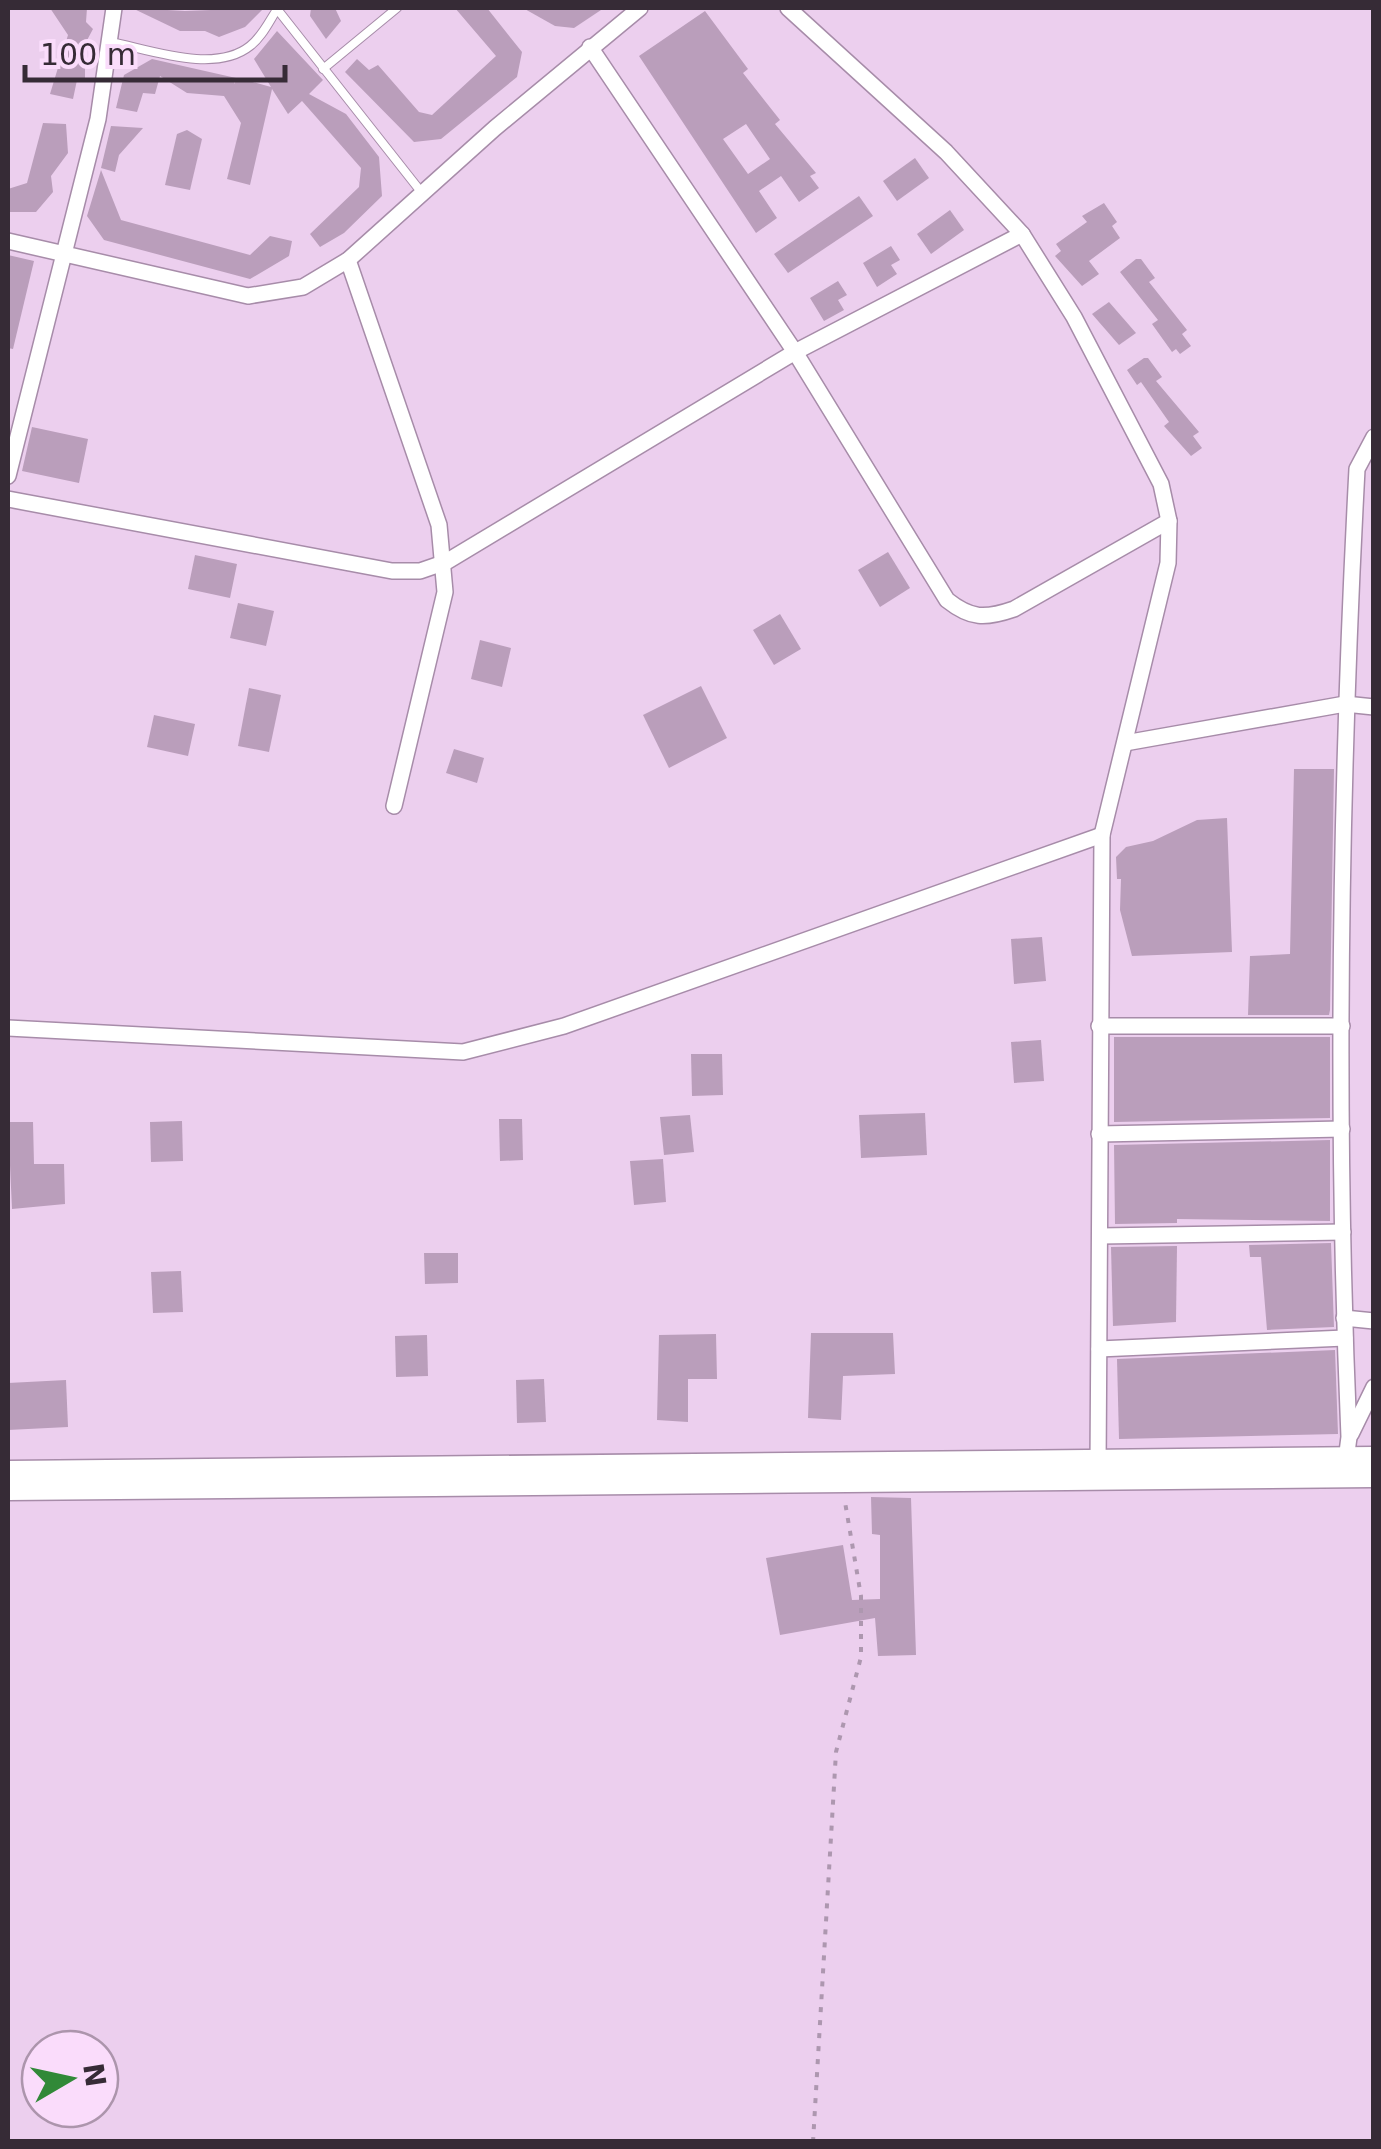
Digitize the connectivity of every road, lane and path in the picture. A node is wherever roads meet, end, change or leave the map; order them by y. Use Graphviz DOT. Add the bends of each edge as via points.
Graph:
graph roads {
  1 [pos="114,8"];
  2 [pos="277,8"];
  3 [pos="398,8"];
  4 [pos="640,8"];
  5 [pos="788,8"];
  6 [pos="112,42"];
  7 [pos="590,47"];
  8 [pos="323,69"];
  9 [pos="422,193"];
  10 [pos="1022,234"];
  11 [pos="8,241"];
  12 [pos="64,255"];
  13 [pos="348,260"];
  14 [pos="795,352"];
  15 [pos="1374,437"];
  16 [pos="8,476"];
  17 [pos="8,499"];
  18 [pos="1169,521"];
  19 [pos="446,562"];
  20 [pos="1345,704"];
  21 [pos="1374,708"];
  22 [pos="1125,744"];
  23 [pos="394,806"];
  24 [pos="1102,835"];
  25 [pos="1098,1026"];
  26 [pos="1342,1026"];
  27 [pos="8,1028"];
  28 [pos="1342,1129"];
  29 [pos="1099,1134"];
  30 [pos="1343,1232"];
  31 [pos="1100,1236"];
  32 [pos="1344,1318"];
  33 [pos="1374,1321"];
  34 [pos="1345,1338"];
  35 [pos="1099,1349"];
  36 [pos="1374,1386"];
  37 [pos="1346,1457"];
  38 [pos="1374,1458"];
  39 [pos="1098,1468"];
  40 [pos="8,1472"];
  41 [pos="1374,1476"];
  42 [pos="841,1480"];
  43 [pos="8,1489"];
  44 [pos="813,2142"];
  1 -- 6 [label="street"];
  2 -- 6 [label="lane" via="260,37 224,58"];
  2 -- 8 [label="lane"];
  3 -- 8 [label="lane"];
  4 -- 7 [label="street"];
  5 -- 10 [label="street" via="946,152"];
  6 -- 12 [label="street"];
  7 -- 9 [label="street"];
  7 -- 14 [label="street"];
  8 -- 9 [label="lane"];
  9 -- 13 [label="street"];
  10 -- 14 [label="street"];
  10 -- 18 [label="street" via="1134,426 1161,484"];
  11 -- 12 [label="street"];
  12 -- 13 [label="street" via="248,296 302,287"];
  12 -- 16 [label="street"];
  13 -- 19 [label="street"];
  14 -- 18 [label="street" via="946,600 966,615 989,617 1014,608"];
  14 -- 19 [label="street"];
  15 -- 20 [label="street" via="1358,469"];
  17 -- 19 [label="street" via="392,571"];
  18 -- 22 [label="street" via="1168,563"];
  19 -- 23 [label="street" via="445,592"];
  20 -- 21 [label="street"];
  20 -- 22 [label="street"];
  20 -- 26 [label="street"];
  22 -- 24 [label="street"];
  24 -- 25 [label="street"];
  24 -- 27 [label="street" via="564,1026 463,1052"];
  25 -- 26 [label="street"];
  25 -- 29 [label="street"];
  26 -- 28 [label="street"];
  28 -- 29 [label="street"];
  28 -- 30 [label="street"];
  29 -- 31 [label="street"];
  30 -- 31 [label="street"];
  30 -- 32 [label="street"];
  31 -- 35 [label="street"];
  32 -- 33 [label="street"];
  32 -- 34 [label="street"];
  34 -- 35 [label="street"];
  34 -- 37 [label="street"];
  35 -- 39 [label="street"];
  36 -- 37 [label="street"];
  37 -- 38 [label="main road"];
  37 -- 39 [label="main road"];
  37 -- 41 [label="main road"];
  39 -- 40 [label="main road"];
  39 -- 42 [label="main road"];
  42 -- 43 [label="main road"];
  42 -- 44 [label="path" via="861,1596 862,1643 834,1777"];
}
